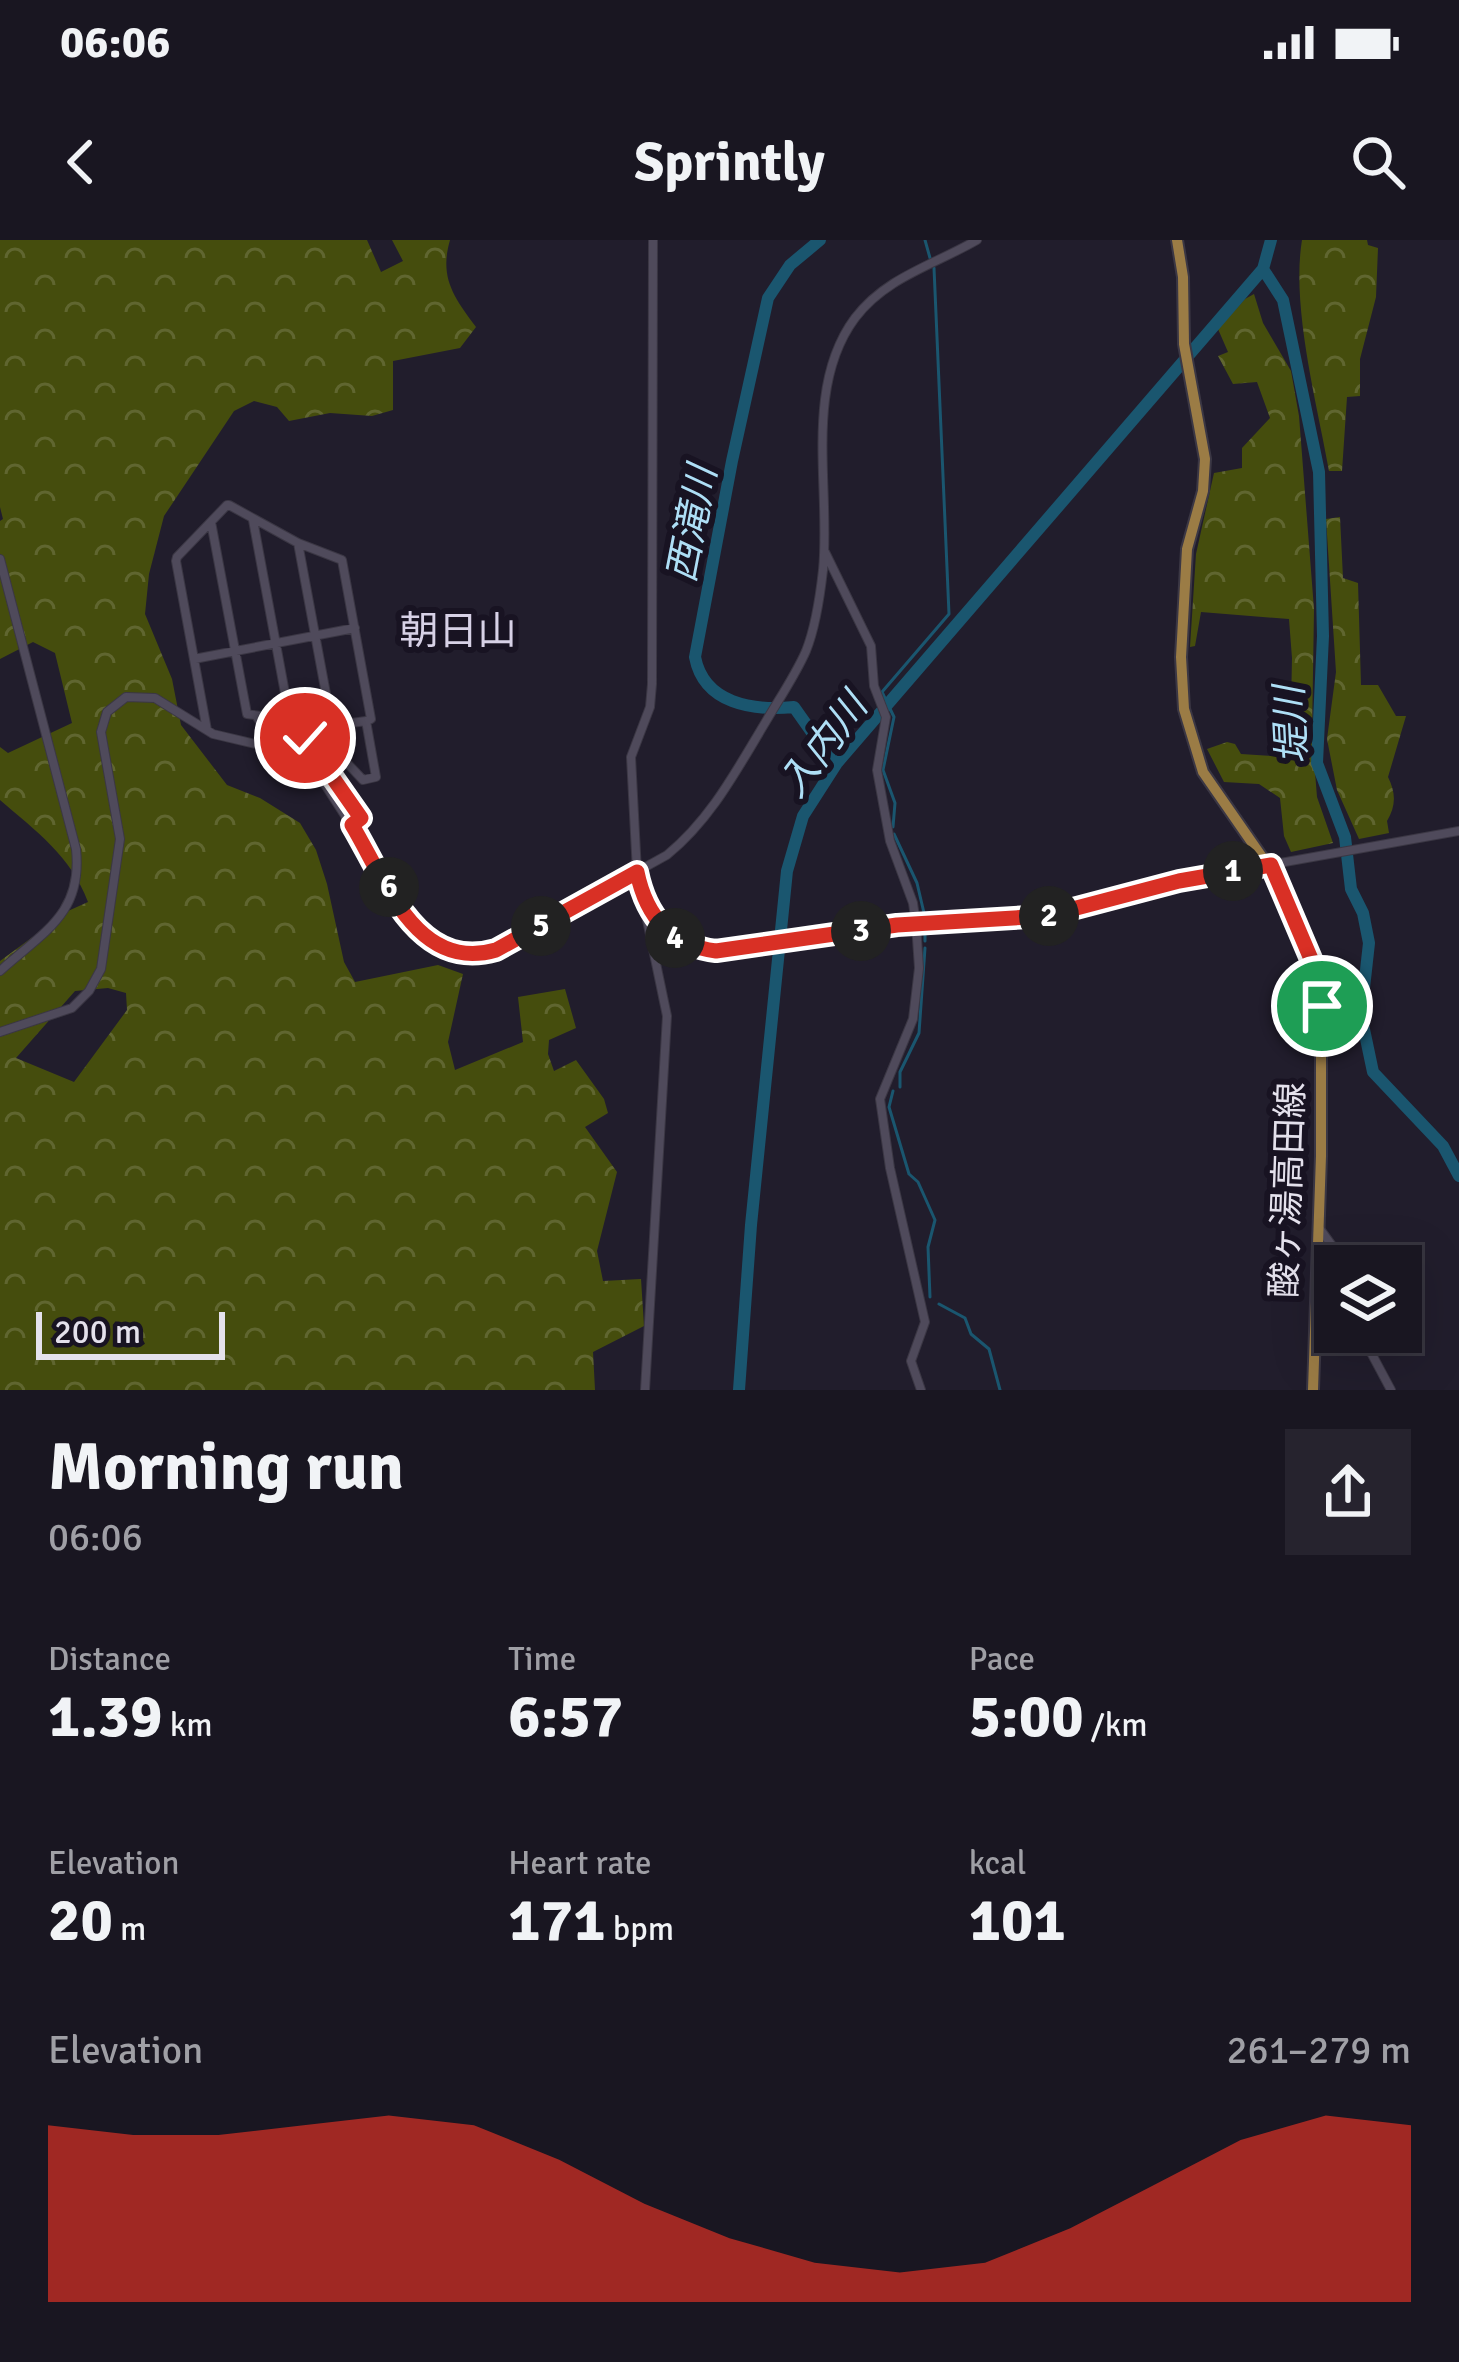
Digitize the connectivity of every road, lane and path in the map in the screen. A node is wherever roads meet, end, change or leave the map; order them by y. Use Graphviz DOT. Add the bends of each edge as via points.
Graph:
graph roads {
  1 [pos="653,240"];
  2 [pos="977,240"];
  3 [pos="1177,240"];
  4 [pos="253,518"];
  5 [pos="211,522"];
  6 [pos="298,543"];
  7 [pos="824,549"];
  8 [pos="0,560"];
  9 [pos="355,628"];
  10 [pos="315,636"];
  11 [pos="276,644"];
  12 [pos="235,651"];
  13 [pos="194,659"];
  14 [pos="257,717"];
  15 [pos="290,720"];
  16 [pos="366,721"];
  17 [pos="332,726"];
  18 [pos="315,729"];
  19 [pos="207,732"];
  20 [pos="352,825"];
  21 [pos="1459,831"];
  22 [pos="1271,865"];
  23 [pos="637,872"];
  24 [pos="641,892"];
  25 [pos="916,924"];
  26 [pos="671,935"];
  27 [pos="657,966"];
  28 [pos="0,970"];
  29 [pos="0,1032"];
  30 [pos="1318,1226"];
  31 [pos="1332,1245"];
  32 [pos="1371,1353"];
  33 [pos="645,1390"];
  34 [pos="921,1390"];
  35 [pos="1313,1390"];
  36 [pos="1391,1390"];
  1 -- 23 [label="street" via="652,684 631,757"];
  2 -- 7 [label="street" via="890,284 843,337 826,389"];
  3 -- 22 [label="main road, 酸ヶ湯高田線" via="1184,344 1205,459 1187,549 1184,709 1204,772"];
  4 -- 5 [label="street" via="227,505"];
  4 -- 6 [label="street"];
  4 -- 11 [label="street"];
  5 -- 12 [label="street"];
  5 -- 13 [label="street" via="176,561"];
  6 -- 9 [label="street" via="342,560"];
  6 -- 10 [label="street"];
  7 -- 23 [label="street" via="812,632 776,704 702,823"];
  7 -- 25 [label="street" via="872,646 886,717 877,770"];
  8 -- 28 [label="street" via="78,871 62,917"];
  9 -- 10 [label="street"];
  9 -- 16 [label="street"];
  10 -- 11 [label="street"];
  10 -- 17 [label="street"];
  11 -- 12 [label="street"];
  11 -- 15 [label="street"];
  12 -- 13 [label="street"];
  12 -- 14 [label="street" via="247,714"];
  13 -- 19 [label="street"];
  14 -- 15 [label="street"];
  14 -- 20 [label="street" via="309,743 361,818"];
  15 -- 18 [label="street"];
  16 -- 17 [label="street"];
  16 -- 18 [label="street" via="376,777 364,780"];
  17 -- 18 [label="street"];
  19 -- 20 [label="street" via="293,754 320,777"];
  19 -- 29 [label="street" via="148,696 126,697 107,712 101,739 120,839 101,969 72,1007"];
  20 -- 23 [label="street" via="418,933 458,955 496,950"];
  21 -- 22 [label="street"];
  22 -- 25 [label="street" via="1072,912"];
  22 -- 30 [label="main road, 酸ヶ湯高田線" via="1321,995"];
  23 -- 24 [label="street"];
  24 -- 26 [label="street"];
  24 -- 27 [label="street"];
  25 -- 26 [label="street" via="716,951"];
  25 -- 34 [label="street" via="913,1019 880,1099 925,1322 910,1361"];
  26 -- 27 [label="street"];
  27 -- 33 [label="street" via="667,1016"];
  30 -- 31 [label="street"];
  30 -- 35 [label="main road, 酸ヶ湯高田線"];
  32 -- 36 [label="street"];
}
